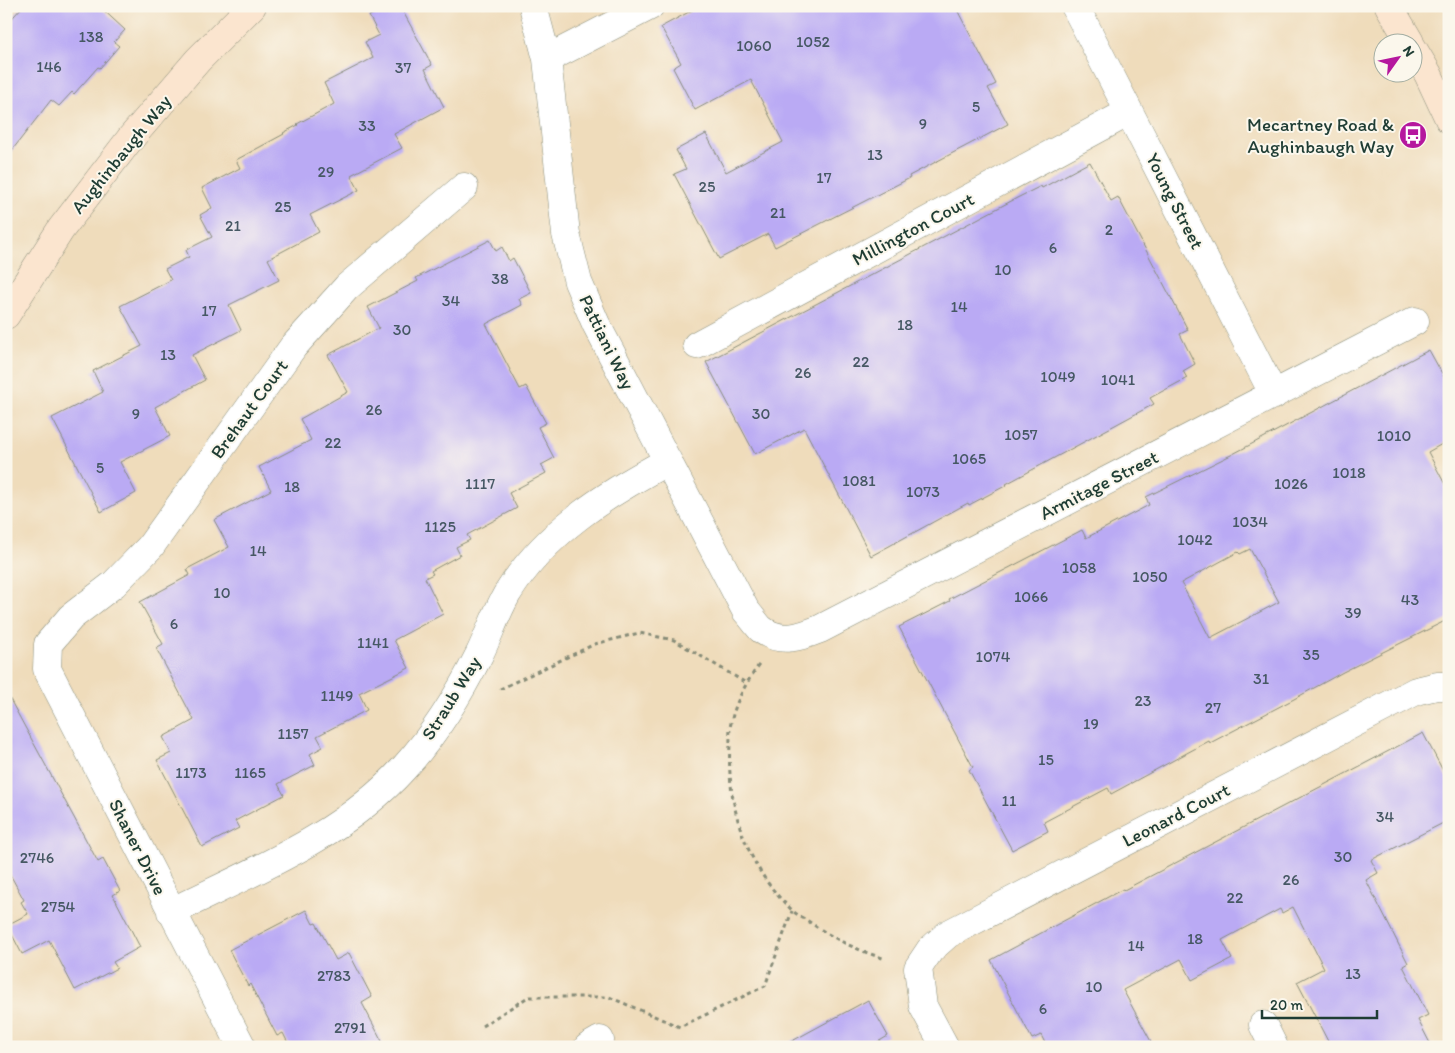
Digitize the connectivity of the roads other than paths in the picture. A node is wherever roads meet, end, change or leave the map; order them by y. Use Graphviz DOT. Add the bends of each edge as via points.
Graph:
graph roads {
  1 [pos="252,6"];
  2 [pos="533,6"];
  3 [pos="650,6"];
  4 [pos="1075,6"];
  5 [pos="1389,6"];
  6 [pos="1404,32"];
  7 [pos="547,59"];
  8 [pos="1422,64"];
  9 [pos="1129,112"];
  10 [pos="1449,119"];
  11 [pos="464,187"];
  12 [pos="6,315"];
  13 [pos="1415,321"];
  14 [pos="697,346"];
  15 [pos="1274,395"];
  16 [pos="668,461"];
  17 [pos="779,639"];
  18 [pos="48,644"];
  19 [pos="1449,686"];
  20 [pos="171,912"];
  21 [pos="242,1047"];
  22 [pos="945,1047"];
  1 -- 12 [label="main road, Aughinbaugh Way" via="198,60 130,139 61,229"];
  2 -- 7 [label="street, Pattiani Way"];
  3 -- 7 [label="street"];
  4 -- 9 [label="street, Young Street"];
  5 -- 6 [label="main road"];
  7 -- 16 [label="street, Pattiani Way" via="566,234 578,282 596,324"];
  8 -- 10 [label="main road"];
  9 -- 14 [label="street, Millington Court"];
  9 -- 15 [label="street, Young Street"];
  11 -- 18 [label="street, Brehaut Court" via="347,287 293,346 150,547 114,584 71,617"];
  13 -- 15 [label="street, Armitage Street"];
  15 -- 17 [label="street, Armitage Street" via="820,629 799,637"];
  16 -- 17 [label="street, Pattiani Way" via="746,611 761,629"];
  16 -- 20 [label="street, Straub Way" via="624,484 585,511 540,550 507,594 445,716 404,768 364,805 304,846"];
  18 -- 20 [label="street, Shaner Drive" via="46,669"];
  19 -- 22 [label="street, Leonard Court" via="1416,691 948,934 930,950 918,968 923,1006"];
  20 -- 21 [label="street, Shaner Drive"];
}
